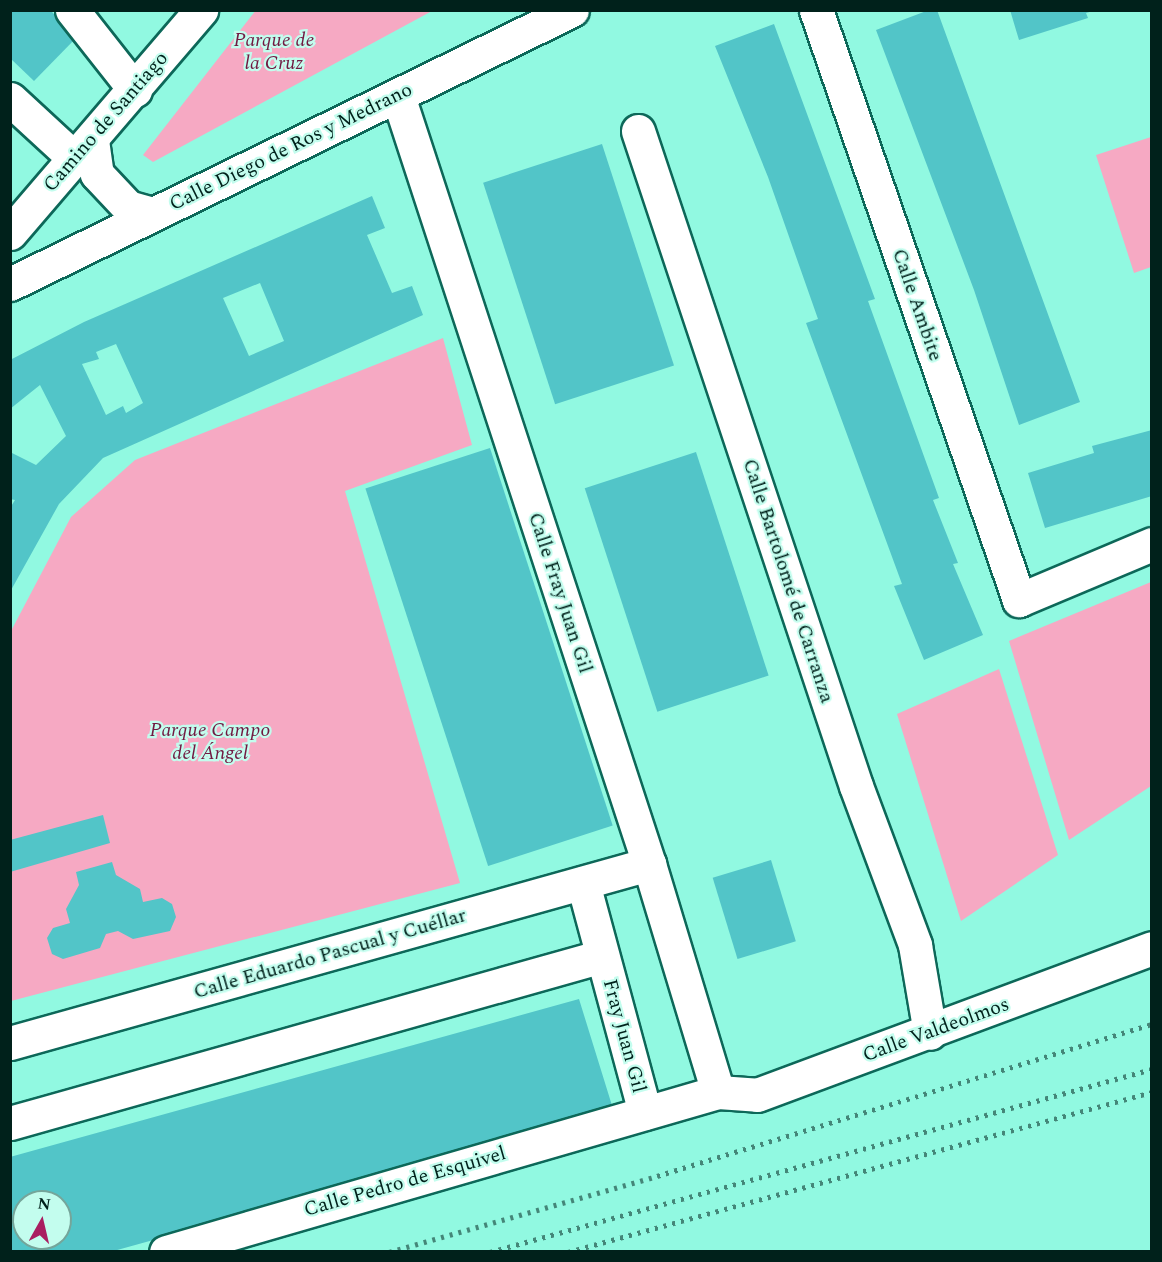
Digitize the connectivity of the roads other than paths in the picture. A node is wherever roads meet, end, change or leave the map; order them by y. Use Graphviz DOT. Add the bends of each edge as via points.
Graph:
graph roads {
  1 [pos="72,10"];
  2 [pos="201,10"];
  3 [pos="572,10"];
  4 [pos="816,10"];
  5 [pos="135,90"];
  6 [pos="398,96"];
  7 [pos="10,99"];
  8 [pos="638,131"];
  9 [pos="84,150"];
  10 [pos="153,214"];
  11 [pos="10,233"];
  12 [pos="10,284"];
  13 [pos="1152,544"];
  14 [pos="649,864"];
  15 [pos="583,883"];
  16 [pos="1152,948"];
  17 [pos="602,956"];
  18 [pos="930,1033"];
  19 [pos="10,1043"];
  20 [pos="718,1092"];
  21 [pos="645,1113"];
  22 [pos="10,1123"];
  23 [pos="166,1251"];
  1 -- 5 [label="street"];
  2 -- 5 [label="street, Camino de Santiago"];
  3 -- 6 [label="street, Calle Diego de Ros y Medrano"];
  4 -- 13 [label="street, Calle Ambite" via="1018,600"];
  5 -- 9 [label="street, Camino de Santiago"];
  6 -- 10 [label="street, Calle Diego de Ros y Medrano"];
  6 -- 14 [label="street, Calle Fray Juan Gil"];
  7 -- 9 [label="street"];
  8 -- 18 [label="street, Calle Bartolomé de Carranza" via="856,786 915,945"];
  9 -- 10 [label="street" via="97,174 128,207"];
  9 -- 11 [label="street, Camino de Santiago"];
  10 -- 12 [label="street, Calle Diego de Ros y Medrano"];
  14 -- 15 [label="street, Calle Eduardo Pascual y Cuéllar"];
  14 -- 20 [label="street, Calle Fray Juan Gil"];
  15 -- 17 [label="street, Fray Juan Gil"];
  15 -- 19 [label="street, Calle Eduardo Pascual y Cuéllar"];
  16 -- 18 [label="street, Calle Valdeolmos"];
  17 -- 21 [label="street, Fray Juan Gil"];
  17 -- 22 [label="street"];
  18 -- 20 [label="street, Calle Valdeolmos" via="757,1095"];
  20 -- 21 [label="street, Fray Juan Gil"];
  21 -- 23 [label="street, Calle Pedro de Esquivel"];
}
